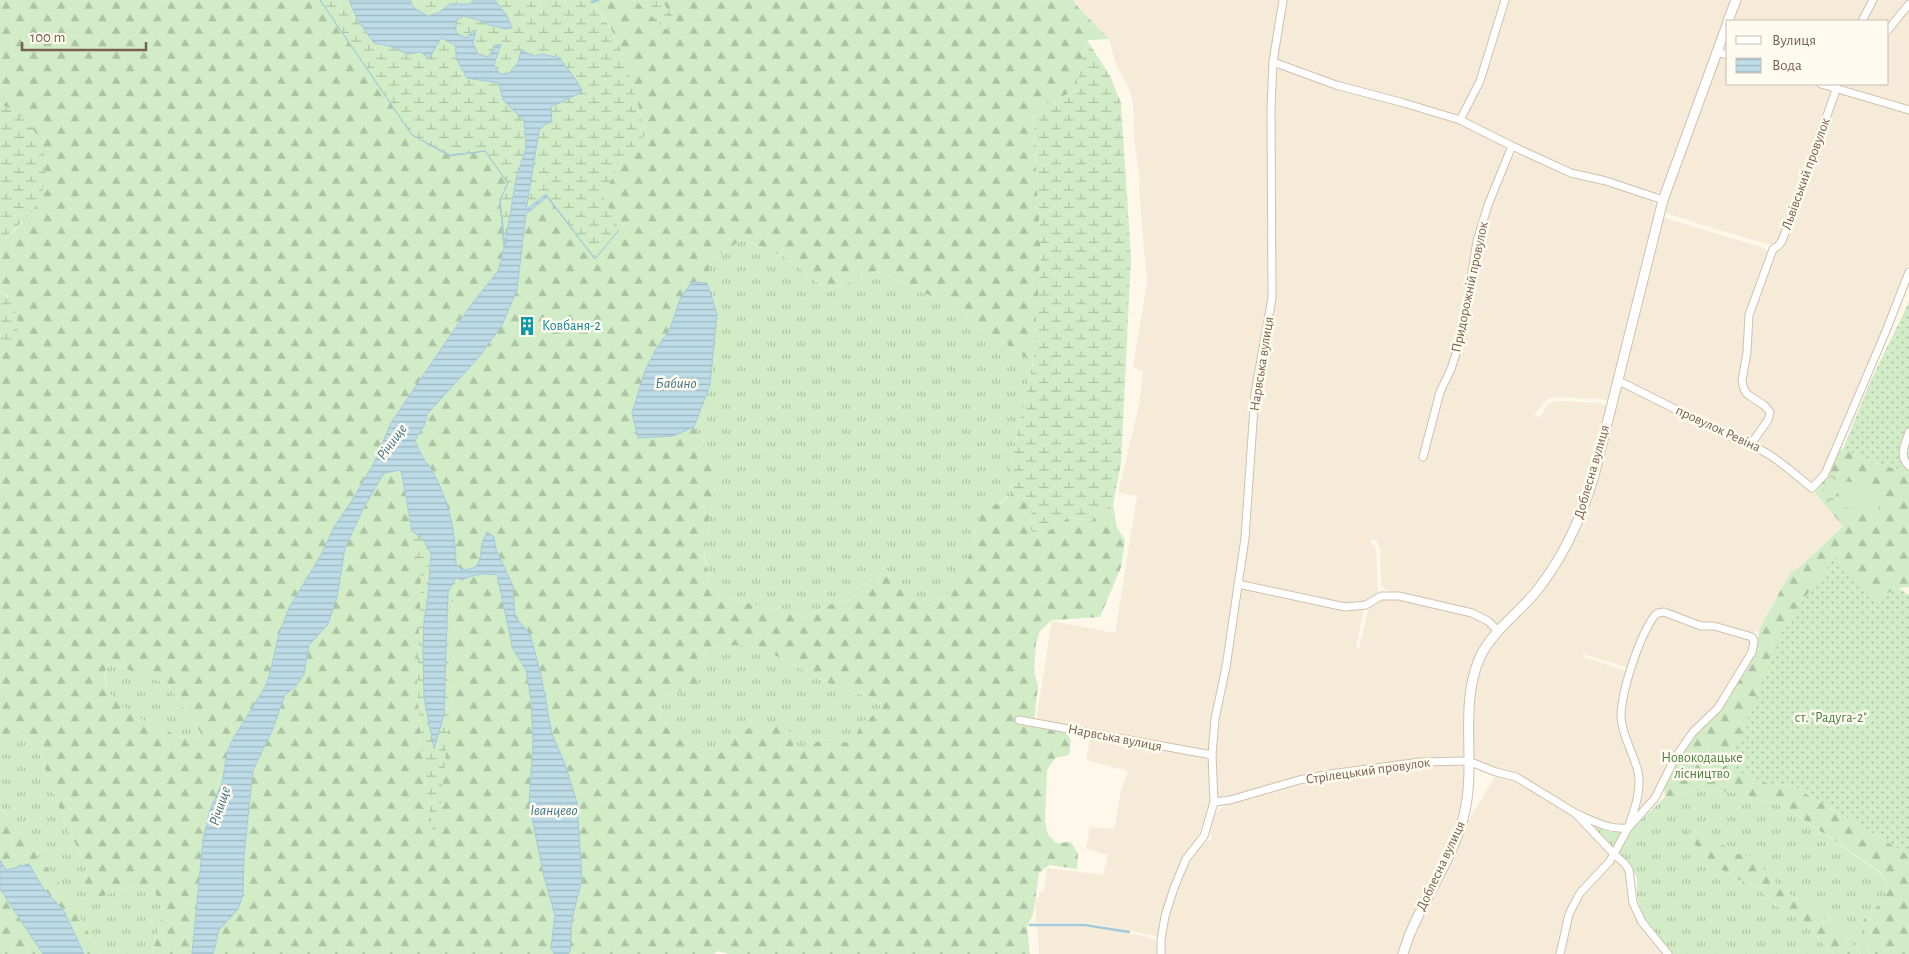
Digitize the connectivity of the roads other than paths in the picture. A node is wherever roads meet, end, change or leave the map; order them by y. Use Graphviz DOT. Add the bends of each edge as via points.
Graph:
graph roads {
  1 [pos="1283,0"];
  2 [pos="1505,0"];
  3 [pos="1736,0"];
  4 [pos="1873,0"];
  5 [pos="1909,4"];
  6 [pos="1729,20"];
  7 [pos="1863,20"];
  8 [pos="1726,27"];
  9 [pos="1889,29"];
  10 [pos="1716,52"];
  11 [pos="1726,54"];
  12 [pos="1273,62"];
  13 [pos="1836,86"];
  14 [pos="1909,110"];
  15 [pos="1460,120"];
  16 [pos="1512,146"];
  17 [pos="1663,200"];
  18 [pos="1909,272"];
  19 [pos="1617,380"];
  20 [pos="1909,432"];
  21 [pos="1751,444"];
  22 [pos="1423,457"];
  23 [pos="1909,466"];
  24 [pos="1238,584"];
  25 [pos="1498,631"];
  26 [pos="1019,720"];
  27 [pos="1212,755"];
  28 [pos="1468,761"];
  29 [pos="1214,802"];
  30 [pos="1575,813"];
  31 [pos="1628,828"];
  32 [pos="1614,854"];
  33 [pos="1161,954"];
  34 [pos="1403,954"];
  35 [pos="1560,954"];
  36 [pos="1668,954"];
  1 -- 12 [label="street, Нарвська вулиця"];
  2 -- 15 [label="street" via="1480,81"];
  3 -- 6 [label="street, Доблесна вулиця"];
  4 -- 7 [label="street"];
  5 -- 9 [label="street"];
  8 -- 10 [label="street, Доблесна вулиця"];
  10 -- 11 [label="street"];
  10 -- 17 [label="street, Доблесна вулиця"];
  12 -- 15 [label="street" via="1336,85"];
  12 -- 24 [label="street, Нарвська вулиця" via="1272,298 1255,393 1245,538"];
  13 -- 14 [label="street"];
  13 -- 21 [label="street, Львівський провулок" via="1792,215 1782,241 1772,249 1749,315 1742,381 1747,394 1770,412"];
  15 -- 16 [label="street"];
  16 -- 17 [label="street" via="1571,173"];
  16 -- 22 [label="street, Придорожній провулок" via="1488,206 1478,241 1462,334 1440,392"];
  17 -- 19 [label="street, Доблесна вулиця"];
  18 -- 21 [label="street, провулок Ревіна" via="1825,474 1812,488 1781,462"];
  19 -- 21 [label="street, провулок Ревіна"];
  19 -- 25 [label="street, Доблесна вулиця" via="1594,476 1573,534 1534,594"];
  20 -- 23 [label="street" via="1902,453"];
  24 -- 25 [label="street" via="1345,607 1366,605 1381,596 1399,596 1472,613 1488,621"];
  24 -- 27 [label="street, Нарвська вулиця"];
  25 -- 28 [label="street, Доблесна вулиця" via="1473,676"];
  26 -- 27 [label="street, Нарвська вулиця"];
  27 -- 29 [label="street, Нарвська вулиця"];
  28 -- 29 [label="street, Стрілецький провулок" via="1420,762 1330,774"];
  28 -- 30 [label="street, Стрілецький провулок" via="1516,777"];
  28 -- 34 [label="street, Доблесна вулиця" via="1467,798 1456,840"];
  29 -- 33 [label="street, Нарвська вулиця" via="1204,836 1186,859 1174,888 1164,924"];
  30 -- 31 [label="street" via="1614,829"];
  30 -- 32 [label="street, Стрілецький провулок"];
  31 -- 31 [label="street" via="1655,798 1692,732 1718,708 1730,690 1752,652 1752,637 1714,626 1700,626 1664,612 1652,619 1630,670 1621,716 1626,744 1640,782"];
  31 -- 32 [label="street"];
  32 -- 35 [label="street" via="1573,904"];
  32 -- 36 [label="street, Стрілецький провулок" via="1629,870 1632,903 1642,922"];
}
